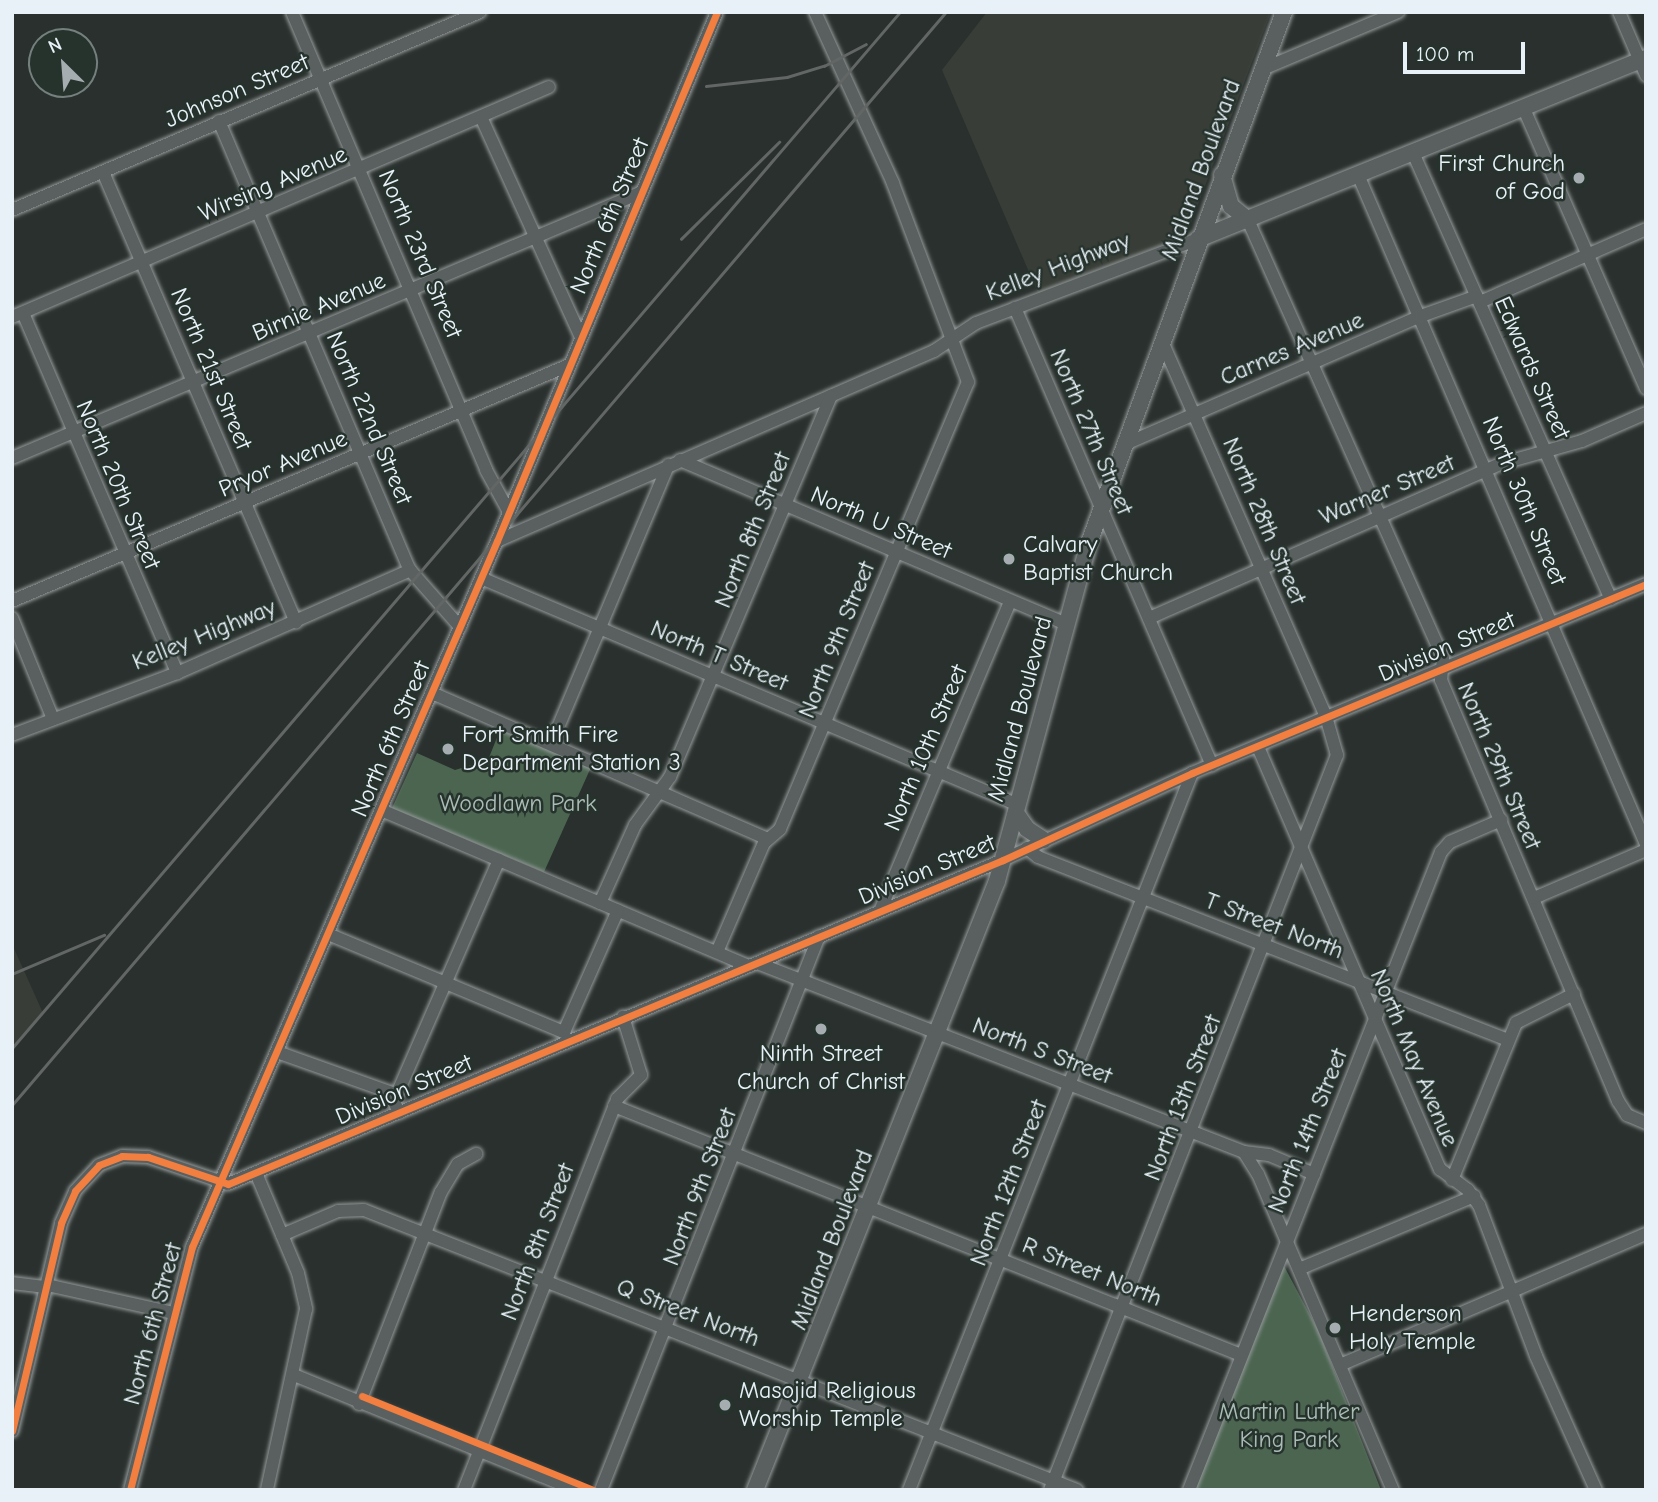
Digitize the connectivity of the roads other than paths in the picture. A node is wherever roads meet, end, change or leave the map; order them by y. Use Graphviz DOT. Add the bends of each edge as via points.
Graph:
graph roads {
  1 [pos="292,12"];
  2 [pos="480,12"];
  3 [pos="717,12"];
  4 [pos="815,12"];
  5 [pos="1283,12"];
  6 [pos="1398,12"];
  7 [pos="1619,12"];
  8 [pos="1644,65"];
  9 [pos="1263,69"];
  10 [pos="321,78"];
  11 [pos="549,88"];
  12 [pos="1524,109"];
  13 [pos="481,117"];
  14 [pos="219,121"];
  15 [pos="1414,155"];
  16 [pos="361,170"];
  17 [pos="103,172"];
  18 [pos="1222,175"];
  19 [pos="1359,177"];
  20 [pos="642,192"];
  21 [pos="12,210"];
  22 [pos="259,214"];
  23 [pos="1248,220"];
  24 [pos="1646,229"];
  25 [pos="533,239"];
  26 [pos="1198,239"];
  27 [pos="1588,255"];
  28 [pos="143,263"];
  29 [pos="413,290"];
  30 [pos="1479,299"];
  31 [pos="1015,308"];
  32 [pos="18,315"];
  33 [pos="1421,316"];
  34 [pos="310,334"];
  35 [pos="953,335"];
  36 [pos="581,337"];
  37 [pos="1162,341"];
  38 [pos="1310,363"];
  39 [pos="569,365"];
  40 [pos="194,383"];
  41 [pos="1646,388"];
  42 [pos="831,396"];
  43 [pos="464,410"];
  44 [pos="1646,413"];
  45 [pos="1195,414"];
  46 [pos="75,434"];
  47 [pos="1125,444"];
  48 [pos="1545,449"];
  49 [pos="361,453"];
  50 [pos="12,458"];
  51 [pos="674,462"];
  52 [pos="1488,469"];
  53 [pos="244,503"];
  54 [pos="786,505"];
  55 [pos="1101,508"];
  56 [pos="509,512"];
  57 [pos="1378,518"];
  58 [pos="497,541"];
  59 [pos="897,553"];
  60 [pos="124,554"];
  61 [pos="1262,568"];
  62 [pos="413,573"];
  63 [pos="481,578"];
  64 [pos="1646,584"];
  65 [pos="1611,599"];
  66 [pos="12,601"];
  67 [pos="1010,601"];
  68 [pos="12,618"];
  69 [pos="1149,618"];
  70 [pos="296,622"];
  71 [pos="1553,623"];
  72 [pos="1067,624"];
  73 [pos="460,627"];
  74 [pos="600,628"];
  75 [pos="1442,671"];
  76 [pos="177,673"];
  77 [pos="713,676"];
  78 [pos="432,693"];
  79 [pos="53,719"];
  80 [pos="1327,719"];
  81 [pos="824,723"];
  82 [pos="12,735"];
  83 [pos="551,744"];
  84 [pos="1258,747"];
  85 [pos="1212,765"];
  86 [pos="938,772"];
  87 [pos="1192,773"];
  88 [pos="656,791"];
  89 [pos="1017,809"];
  90 [pos="381,810"];
  91 [pos="1501,820"];
  92 [pos="767,839"];
  93 [pos="1044,840"];
  94 [pos="1646,844"];
  95 [pos="1027,848"];
  96 [pos="1301,848"];
  97 [pos="1646,850"];
  98 [pos="499,860"];
  99 [pos="1003,860"];
  100 [pos="1144,897"];
  101 [pos="1534,898"];
  102 [pos="600,903"];
  103 [pos="618,911"];
  104 [pos="880,911"];
  105 [pos="327,933"];
  106 [pos="819,936"];
  107 [pos="1265,945"];
  108 [pos="717,952"];
  109 [pos="753,964"];
  110 [pos="803,980"];
  111 [pos="1359,981"];
  112 [pos="447,984"];
  113 [pos="1386,992"];
  114 [pos="1574,994"];
  115 [pos="623,1017"];
  116 [pos="1375,1020"];
  117 [pos="937,1034"];
  118 [pos="566,1037"];
  119 [pos="1508,1040"];
  120 [pos="277,1052"];
  121 [pos="1069,1083"];
  122 [pos="398,1095"];
  123 [pos="614,1106"];
  124 [pos="399,1113"];
  125 [pos="1646,1123"];
  126 [pos="1192,1131"];
  127 [pos="1244,1152"];
  128 [pos="476,1154"];
  129 [pos="736,1154"];
  130 [pos="256,1173"];
  131 [pos="1314,1174"];
  132 [pos="1452,1180"];
  133 [pos="220,1182"];
  134 [pos="1474,1196"];
  135 [pos="869,1206"];
  136 [pos="424,1233"];
  137 [pos="1646,1234"];
  138 [pos="282,1235"];
  139 [pos="1287,1242"];
  140 [pos="1002,1258"];
  141 [pos="1299,1269"];
  142 [pos="546,1280"];
  143 [pos="12,1283"];
  144 [pos="46,1286"];
  145 [pos="1511,1293"];
  146 [pos="1121,1307"];
  147 [pos="173,1313"];
  148 [pos="667,1327"];
  149 [pos="1241,1355"];
  150 [pos="1340,1365"];
  151 [pos="294,1375"];
  152 [pos="801,1380"];
  153 [pos="359,1404"];
  154 [pos="12,1431"];
  155 [pos="932,1434"];
  156 [pos="479,1451"];
  157 [pos="1051,1485"];
  158 [pos="130,1490"];
  159 [pos="267,1490"];
  160 [pos="464,1490"];
  161 [pos="576,1490"];
  162 [pos="601,1490"];
  163 [pos="755,1490"];
  164 [pos="909,1490"];
  165 [pos="1077,1490"];
  166 [pos="1189,1490"];
  167 [pos="1393,1490"];
  168 [pos="1596,1490"];
  1 -- 10 [label="street, North 23rd Street"];
  2 -- 10 [label="street, Johnson Street"];
  3 -- 20 [label="street, North 6th Street"];
  4 -- 35 [label="street" via="893,183"];
  5 -- 9 [label="main road, Midland Boulevard"];
  6 -- 9 [label="street"];
  7 -- 8 [label="street"];
  8 -- 12 [label="main road, Kelley Highway"];
  9 -- 18 [label="main road, Midland Boulevard"];
  10 -- 14 [label="street, Johnson Street"];
  10 -- 16 [label="street, North 23rd Street"];
  11 -- 13 [label="street, Wirsing Avenue"];
  12 -- 15 [label="main road, Kelley Highway"];
  12 -- 27 [label="street"];
  13 -- 16 [label="street, Wirsing Avenue"];
  13 -- 25 [label="street"];
  14 -- 17 [label="street, Johnson Street"];
  14 -- 22 [label="street, North 22nd Street"];
  15 -- 19 [label="main road, Kelley Highway"];
  15 -- 30 [label="street, Edwards Street"];
  16 -- 22 [label="street, Wirsing Avenue"];
  16 -- 29 [label="street, North 23rd Street"];
  17 -- 21 [label="street, Johnson Street"];
  17 -- 28 [label="street, North 21st Street"];
  18 -- 23 [label="main road" via="1231,206"];
  18 -- 26 [label="main road, Midland Boulevard"];
  19 -- 23 [label="main road, Kelley Highway"];
  19 -- 33 [label="street, North 30th Street"];
  20 -- 25 [label="street, Birnie Avenue"];
  20 -- 36 [label="street, North 6th Street"];
  22 -- 28 [label="street, Wirsing Avenue"];
  22 -- 34 [label="street, North 22nd Street"];
  23 -- 26 [label="main road, Kelley Highway"];
  23 -- 38 [label="street, North 29th Street"];
  24 -- 27 [label="street, Carnes Avenue"];
  25 -- 29 [label="street, Birnie Avenue"];
  25 -- 36 [label="street"];
  26 -- 31 [label="street, Kelley Highway"];
  26 -- 37 [label="main road, Midland Boulevard"];
  27 -- 30 [label="street, Carnes Avenue"];
  27 -- 41 [label="street"];
  28 -- 32 [label="street, Wirsing Avenue"];
  28 -- 40 [label="street, North 21st Street"];
  29 -- 34 [label="street, Birnie Avenue"];
  29 -- 43 [label="street, North 23rd Street"];
  30 -- 33 [label="street, Carnes Avenue"];
  30 -- 48 [label="street, Edwards Street"];
  31 -- 35 [label="street, Kelley Highway"];
  31 -- 55 [label="street, North 27th Street"];
  32 -- 46 [label="street, North 20th Street"];
  33 -- 38 [label="street, Carnes Avenue"];
  33 -- 52 [label="street, North 30th Street"];
  34 -- 40 [label="street, Birnie Avenue"];
  34 -- 49 [label="street, North 22nd Street"];
  35 -- 42 [label="street, Kelley Highway" via="934,351"];
  35 -- 59 [label="street, North 9th Street" via="968,374 968,387"];
  36 -- 39 [label="street, North 6th Street"];
  37 -- 45 [label="street, North 28th Street"];
  37 -- 47 [label="main road, Midland Boulevard"];
  38 -- 45 [label="street, Carnes Avenue"];
  38 -- 57 [label="street, North 29th Street"];
  39 -- 43 [label="street, Pryor Avenue"];
  39 -- 56 [label="street, North 6th Street"];
  40 -- 46 [label="street, Birnie Avenue"];
  40 -- 53 [label="street, North 21st Street"];
  42 -- 51 [label="street, Kelley Highway"];
  42 -- 54 [label="street, North 8th Street"];
  43 -- 49 [label="street, Pryor Avenue"];
  43 -- 56 [label="street, North 23rd Street" via="486,470"];
  44 -- 48 [label="street, Warner Street" via="1582,441"];
  45 -- 47 [label="street, Carnes Avenue"];
  45 -- 61 [label="street, North 28th Street"];
  46 -- 50 [label="street, Birnie Avenue"];
  46 -- 60 [label="street, North 20th Street"];
  47 -- 55 [label="main road, Midland Boulevard"];
  48 -- 52 [label="street, Warner Street"];
  48 -- 65 [label="street, Edwards Street"];
  49 -- 53 [label="street, Pryor Avenue"];
  49 -- 62 [label="street, North 22nd Street"];
  51 -- 54 [label="street, North U Street"];
  51 -- 58 [label="street, Kelley Highway"];
  51 -- 74 [label="street"];
  52 -- 57 [label="street, Warner Street"];
  52 -- 71 [label="street, North 30th Street"];
  53 -- 60 [label="street, Pryor Avenue"];
  53 -- 70 [label="street, North 21st Street"];
  54 -- 59 [label="street, North U Street"];
  54 -- 77 [label="street, North 8th Street"];
  55 -- 69 [label="street, North 27th Street"];
  55 -- 72 [label="main road, Midland Boulevard"];
  56 -- 58 [label="street, North 6th Street"];
  57 -- 61 [label="street, Warner Street"];
  57 -- 75 [label="street, North 29th Street" via="1443,659"];
  58 -- 63 [label="street, North 6th Street"];
  59 -- 67 [label="street, North U Street"];
  59 -- 81 [label="street, North 9th Street"];
  60 -- 66 [label="street, Pryor Avenue"];
  60 -- 76 [label="street, North 20th Street"];
  61 -- 69 [label="street, Warner Street"];
  61 -- 80 [label="street, North 28th Street"];
  62 -- 70 [label="street, Kelley Highway"];
  62 -- 73 [label="street, North 22nd Street"];
  63 -- 73 [label="street, North 6th Street"];
  63 -- 74 [label="street, North T Street"];
  64 -- 65 [label="street, Division Street"];
  65 -- 71 [label="street, Division Street"];
  67 -- 72 [label="street, North U Street"];
  67 -- 86 [label="street, North 10th Street"];
  68 -- 79 [label="street"];
  69 -- 85 [label="street, North 27th Street"];
  70 -- 76 [label="street, Kelley Highway"];
  71 -- 75 [label="street, Division Street"];
  71 -- 94 [label="street, North 30th Street"];
  72 -- 89 [label="main road, Midland Boulevard"];
  73 -- 78 [label="street, North 6th Street"];
  74 -- 77 [label="street, North T Street"];
  74 -- 83 [label="street"];
  75 -- 80 [label="street, Division Street"];
  75 -- 91 [label="street, North 29th Street" via="1441,680"];
  76 -- 79 [label="street, Kelley Highway"];
  77 -- 81 [label="street, North T Street"];
  77 -- 88 [label="street, North 8th Street" via="670,777"];
  78 -- 83 [label="street"];
  78 -- 90 [label="street, North 6th Street"];
  79 -- 82 [label="street, Kelley Highway"];
  80 -- 84 [label="street, Division Street"];
  80 -- 96 [label="street, North 13th Street" via="1337,755"];
  81 -- 86 [label="street, North T Street"];
  81 -- 92 [label="street, North 9th Street" via="780,829"];
  83 -- 88 [label="street"];
  84 -- 85 [label="street, Division Street"];
  84 -- 96 [label="street, North May Avenue"];
  85 -- 87 [label="street, Division Street"];
  86 -- 89 [label="street, North T Street"];
  86 -- 104 [label="street, North 10th Street"];
  87 -- 93 [label="street, Division Street"];
  87 -- 100 [label="street, North 12th Street"];
  88 -- 92 [label="street"];
  88 -- 102 [label="street, North 8th Street" via="635,825"];
  89 -- 93 [label="main road" via="1027,830"];
  89 -- 99 [label="main road, Midland Boulevard"];
  90 -- 98 [label="street, North S Street"];
  90 -- 105 [label="street, North 6th Street"];
  91 -- 101 [label="street, North 29th Street"];
  91 -- 113 [label="street, North 14th Street" via="1450,842 1441,852"];
  92 -- 108 [label="street, North 9th Street"];
  93 -- 95 [label="street, Division Street"];
  95 -- 99 [label="street, Division Street"];
  95 -- 100 [label="street, T Street North" via="1038,857"];
  96 -- 107 [label="street, North 13th Street"];
  96 -- 111 [label="street, North May Avenue"];
  97 -- 101 [label="street"];
  98 -- 102 [label="street, North S Street"];
  98 -- 112 [label="street"];
  99 -- 104 [label="street, Division Street"];
  99 -- 117 [label="main road, Midland Boulevard"];
  100 -- 107 [label="street, T Street North"];
  100 -- 121 [label="street, North 12th Street"];
  101 -- 114 [label="street, North 29th Street"];
  102 -- 103 [label="street, North S Street"];
  103 -- 108 [label="street, North S Street"];
  103 -- 118 [label="street"];
  104 -- 106 [label="street, Division Street"];
  105 -- 112 [label="street"];
  105 -- 120 [label="street, North 6th Street"];
  106 -- 109 [label="street, Division Street"];
  106 -- 110 [label="street, North 9th Street"];
  107 -- 111 [label="street, T Street North"];
  107 -- 126 [label="street, North 13th Street"];
  108 -- 109 [label="street, North S Street"];
  109 -- 110 [label="street, North S Street"];
  109 -- 115 [label="street, Division Street"];
  110 -- 117 [label="street, North S Street"];
  110 -- 129 [label="street, North 9th Street"];
  111 -- 113 [label="street, T Street North"];
  111 -- 116 [label="street, North May Avenue"];
  112 -- 118 [label="street"];
  112 -- 122 [label="street"];
  113 -- 116 [label="street, North 14th Street"];
  113 -- 119 [label="street, T Street North"];
  114 -- 119 [label="street" via="1522,1017"];
  114 -- 125 [label="street, North 29th Street" via="1622,1110"];
  115 -- 118 [label="street, Division Street"];
  115 -- 123 [label="street, North 8th Street" via="641,1075"];
  116 -- 131 [label="street, North 14th Street"];
  116 -- 132 [label="street, North May Avenue" via="1440,1170"];
  117 -- 121 [label="street, North S Street"];
  117 -- 135 [label="main road, Midland Boulevard"];
  118 -- 124 [label="street, Division Street"];
  119 -- 132 [label="street"];
  120 -- 122 [label="street"];
  120 -- 133 [label="street, North 6th Street"];
  121 -- 126 [label="street, North S Street"];
  121 -- 140 [label="street, North 12th Street"];
  122 -- 124 [label="street" via="394,1101"];
  123 -- 129 [label="street, R Street North"];
  123 -- 142 [label="street, North 8th Street"];
  124 -- 130 [label="street, Division Street"];
  126 -- 127 [label="street, North S Street"];
  126 -- 146 [label="street, North 13th Street"];
  127 -- 131 [label="street, North S Street" via="1269,1155"];
  127 -- 139 [label="street"];
  128 -- 136 [label="street" via="450,1174"];
  129 -- 135 [label="street, R Street North"];
  129 -- 148 [label="street, North 9th Street"];
  130 -- 133 [label="street, Division Street" via="228,1184"];
  130 -- 138 [label="street"];
  131 -- 139 [label="street, North 14th Street"];
  132 -- 134 [label="street, North May Avenue"];
  133 -- 144 [label="street" via="148,1157 109,1160 90,1171 69,1201"];
  133 -- 147 [label="street, North 6th Street" via="185,1264"];
  134 -- 141 [label="street"];
  134 -- 145 [label="street"];
  135 -- 140 [label="street, R Street North"];
  135 -- 152 [label="main road, Midland Boulevard"];
  136 -- 138 [label="street, Q Street North" via="360,1210 338,1211"];
  136 -- 142 [label="street, Q Street North"];
  136 -- 153 [label="street"];
  137 -- 145 [label="street"];
  138 -- 151 [label="street" via="306,1309"];
  139 -- 141 [label="street"];
  139 -- 149 [label="street, North 14th Street"];
  140 -- 146 [label="street, R Street North"];
  140 -- 155 [label="street, North 12th Street"];
  141 -- 150 [label="street"];
  142 -- 148 [label="street, Q Street North"];
  142 -- 156 [label="street, North 8th Street"];
  143 -- 144 [label="street"];
  144 -- 147 [label="street"];
  144 -- 154 [label="street"];
  145 -- 150 [label="street"];
  145 -- 168 [label="street"];
  146 -- 149 [label="street, R Street North"];
  146 -- 157 [label="street, North 13th Street"];
  147 -- 158 [label="street, North 6th Street"];
  148 -- 152 [label="street, Q Street North"];
  148 -- 162 [label="street, North 9th Street"];
  149 -- 166 [label="street, North 14th Street"];
  150 -- 167 [label="street"];
  151 -- 153 [label="street"];
  151 -- 159 [label="street"];
  152 -- 155 [label="street, Q Street North"];
  152 -- 163 [label="main road, Midland Boulevard"];
  153 -- 156 [label="street"];
  155 -- 157 [label="street, Q Street North"];
  155 -- 164 [label="street, North 12th Street"];
  156 -- 160 [label="street, North 8th Street"];
  156 -- 161 [label="street"];
  157 -- 165 [label="street, Q Street North"];
}
